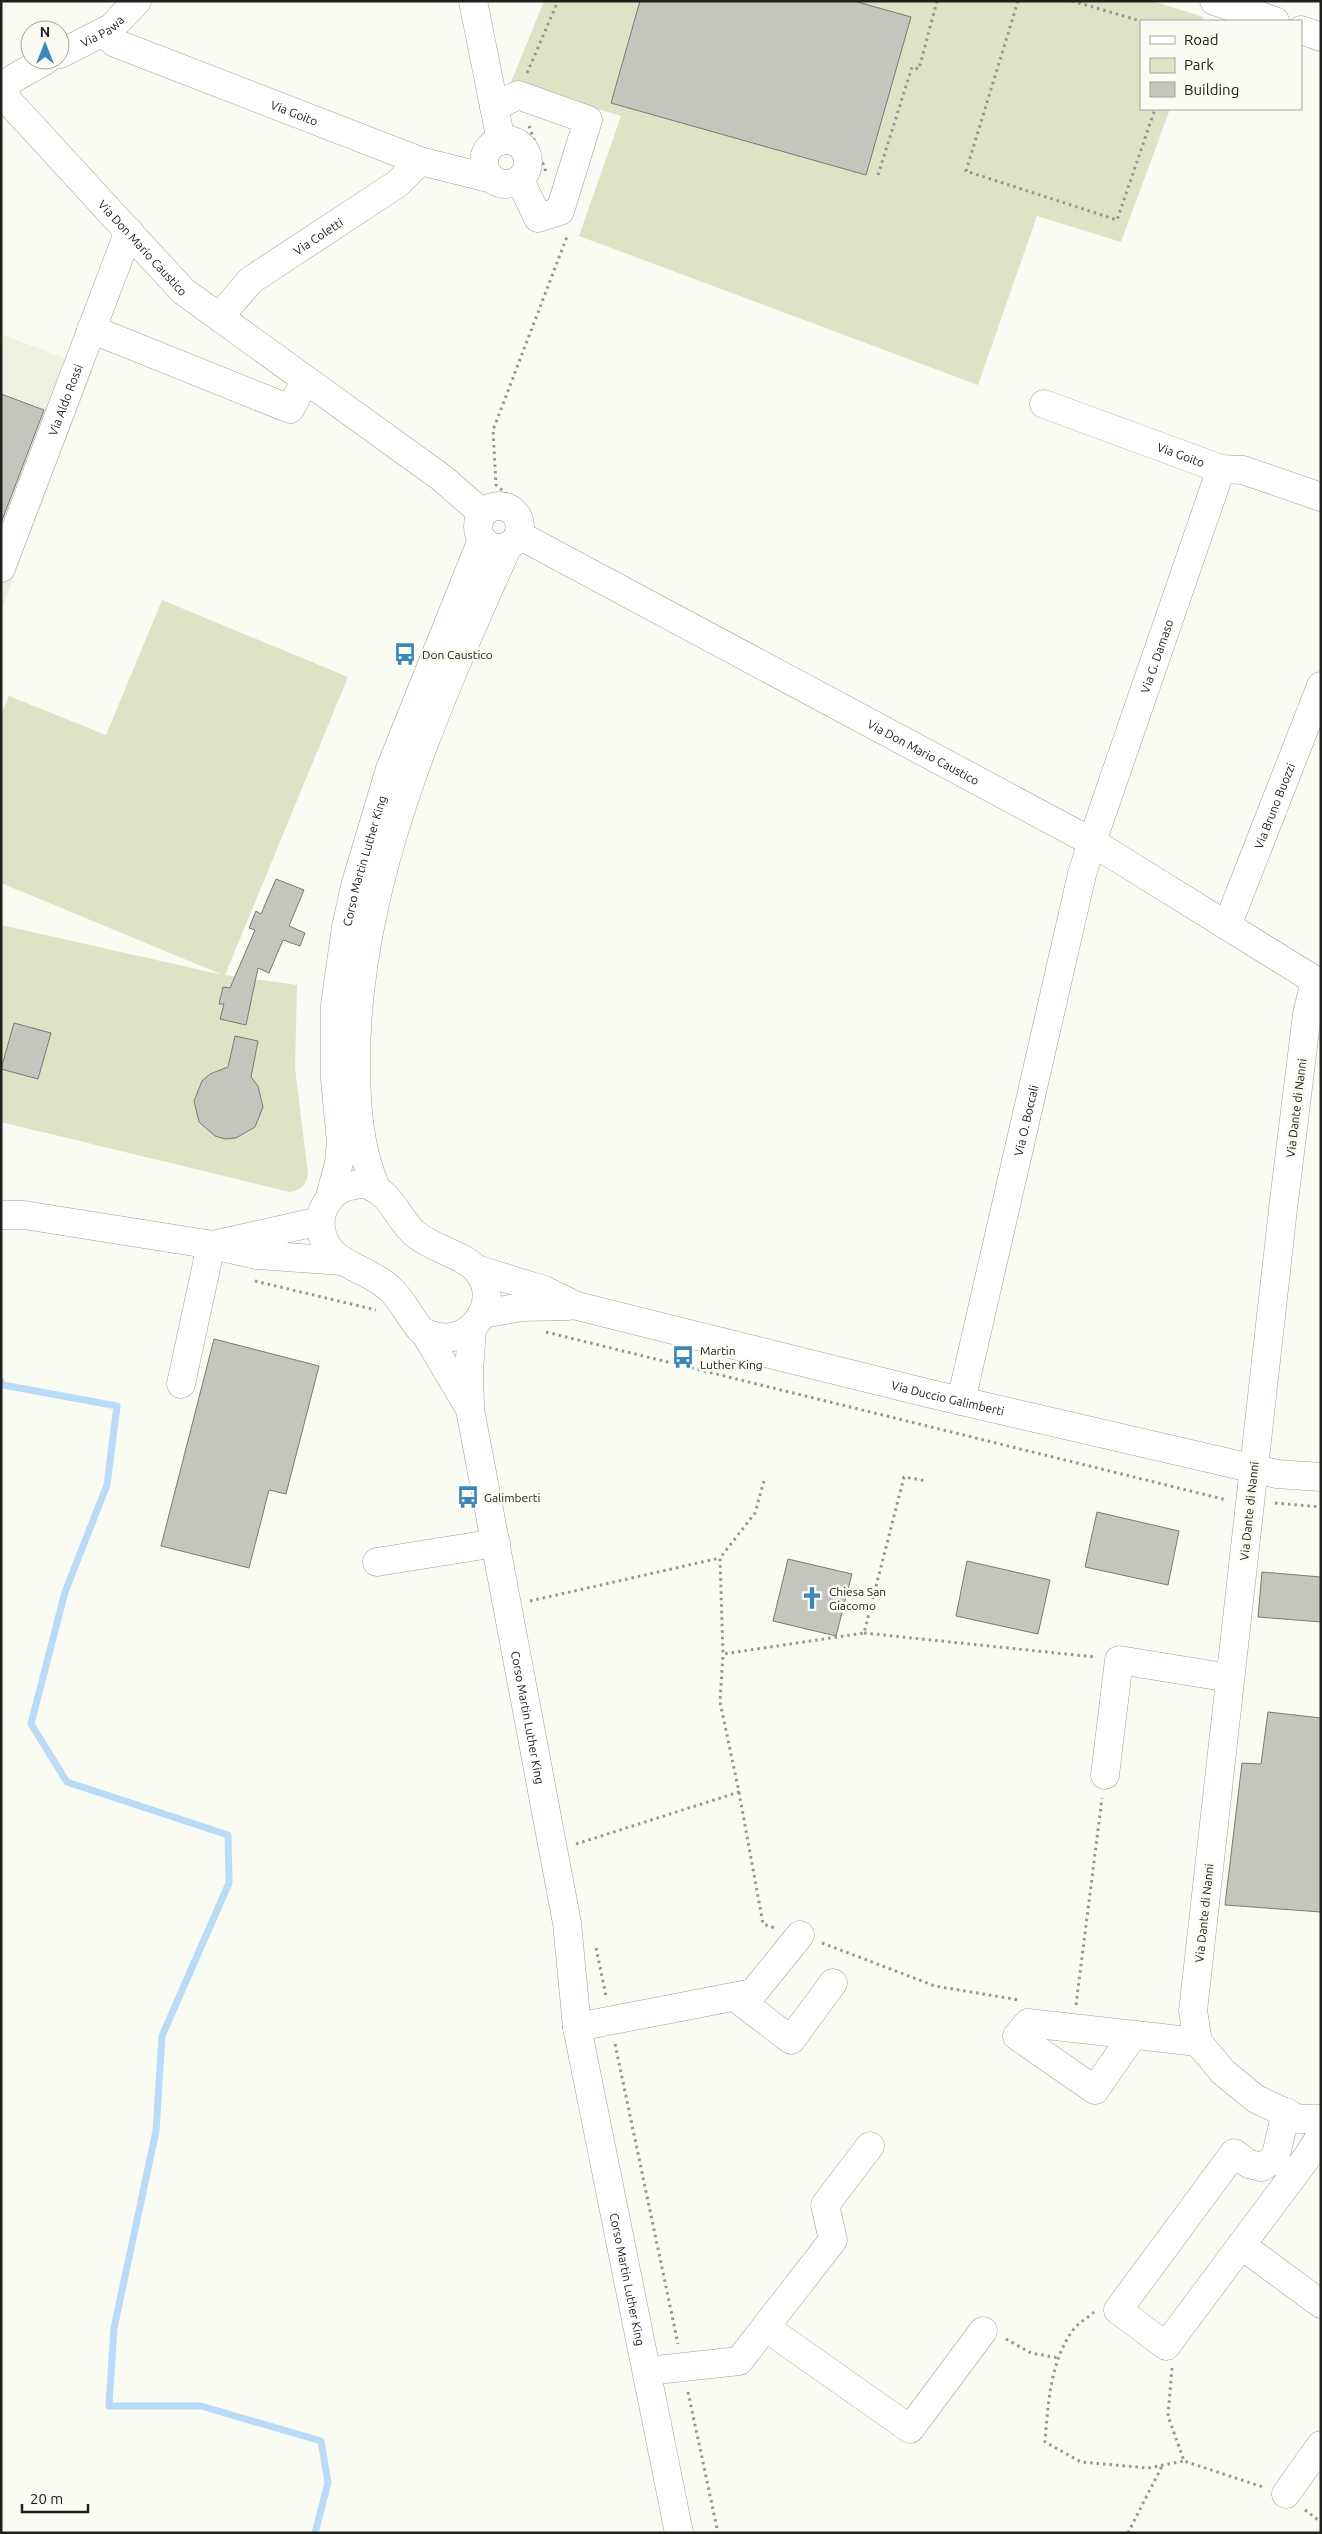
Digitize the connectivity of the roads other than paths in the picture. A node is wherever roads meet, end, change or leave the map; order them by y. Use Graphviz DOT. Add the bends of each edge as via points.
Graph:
graph roads {
  1 [pos="137,1"];
  2 [pos="473,1"];
  3 [pos="1229,3"];
  4 [pos="1272,20"];
  5 [pos="1302,30"];
  6 [pos="104,32"];
  7 [pos="1321,36"];
  8 [pos="70,49"];
  9 [pos="28,70"];
  10 [pos="1,91"];
  11 [pos="494,107"];
  12 [pos="501,141"];
  13 [pos="420,161"];
  14 [pos="492,179"];
  15 [pos="520,180"];
  16 [pos="129,231"];
  17 [pos="219,317"];
  18 [pos="91,328"];
  19 [pos="306,380"];
  20 [pos="1044,404"];
  21 [pos="1221,469"];
  22 [pos="1321,497"];
  23 [pos="482,513"];
  24 [pos="511,534"];
  25 [pos="1,568"];
  26 [pos="1321,686"];
  27 [pos="1092,842"];
  28 [pos="1227,926"];
  29 [pos="1318,982"];
  30 [pos="376,1188"];
  31 [pos="330,1197"];
  32 [pos="1,1214"];
  33 [pos="320,1221"];
  34 [pos="213,1246"];
  35 [pos="343,1261"];
  36 [pos="476,1269"];
  37 [pos="577,1306"];
  38 [pos="478,1321"];
  39 [pos="424,1334"];
  40 [pos="180,1384"];
  41 [pos="961,1401"];
  42 [pos="470,1409"];
  43 [pos="1254,1468"];
  44 [pos="1321,1477"];
  45 [pos="496,1543"];
  46 [pos="377,1562"];
  47 [pos="1230,1678"];
  48 [pos="1105,1775"];
  49 [pos="800,1935"];
  50 [pos="833,1983"];
  51 [pos="735,1997"];
  52 [pos="577,2027"];
  53 [pos="1133,2035"];
  54 [pos="1198,2042"];
  55 [pos="1286,2112"];
  56 [pos="1321,2119"];
  57 [pos="870,2146"];
  58 [pos="1316,2152"];
  59 [pos="1241,2245"];
  60 [pos="1321,2304"];
  61 [pos="765,2327"];
  62 [pos="983,2331"];
  63 [pos="647,2371"];
  64 [pos="1321,2445"];
  65 [pos="1286,2494"];
  66 [pos="679,2533"];
  1 -- 6 [label="street, Via Pawa"];
  2 -- 11 [label="street"];
  3 -- 4 [label="street"];
  5 -- 7 [label="street"];
  6 -- 8 [label="street, Via Pawa"];
  6 -- 13 [label="street, Via Goito" via="115,43"];
  9 -- 10 [label="street"];
  10 -- 16 [label="street, Via Don Mario Caustico"];
  11 -- 12 [label="street"];
  11 -- 15 [label="street" via="518,95 588,120 560,211 538,218"];
  12 -- 14 [label="street" via="489,148 484,161 487,174"];
  12 -- 15 [label="street" via="516,142 526,152 528,167"];
  13 -- 14 [label="street, Via Goito"];
  13 -- 17 [label="street, Via Coletti" via="397,184 251,280"];
  14 -- 15 [label="street" via="506,184"];
  16 -- 17 [label="street, Via Don Mario Caustico" via="183,291"];
  16 -- 18 [label="street, Via Aldo Rossi"];
  17 -- 19 [label="street, Via Don Mario Caustico"];
  18 -- 19 [label="street" via="290,409"];
  18 -- 25 [label="street, Via Aldo Rossi"];
  19 -- 23 [label="street, Via Don Mario Caustico" via="446,481"];
  20 -- 21 [label="street, Via Goito"];
  21 -- 22 [label="street, Via Goito" via="1243,470"];
  21 -- 27 [label="street, Via G. Damaso"];
  23 -- 24 [label="street, Corso Martin Luther King" via="478,529"];
  23 -- 24 [label="street" via="493,506 502,505 510,509 519,521"];
  24 -- 27 [label="street, Via Don Mario Caustico"];
  24 -- 30 [label="street, Corso Martin Luther King" via="413,771 395,825 370,927 357,1006 356,1078 364,1157"];
  24 -- 31 [label="street, Corso Martin Luther King" via="390,769 370,828 346,927 335,1005 335,1079 341,1143"];
  26 -- 28 [label="street, Via Bruno Buozzi"];
  27 -- 28 [label="street, Via Don Mario Caustico"];
  27 -- 41 [label="street, Via O. Boccali"];
  28 -- 29 [label="street, Via Don Mario Caustico"];
  29 -- 43 [label="street, Via Dante di Nanni" via="1306,1024"];
  30 -- 31 [label="street" via="364,1184 351,1185"];
  30 -- 36 [label="street, Via Duccio Galimberti" via="386,1195 414,1232"];
  31 -- 33 [label="street, Corso Martin Luther King"];
  32 -- 34 [label="street"];
  33 -- 34 [label="street"];
  33 -- 35 [label="street" via="323,1240 330,1253"];
  34 -- 35 [label="street" via="256,1255"];
  34 -- 40 [label="street"];
  35 -- 39 [label="street, Corso Martin Luther King" via="376,1277 390,1289"];
  36 -- 37 [label="street, Via Duccio Galimberti" via="544,1290"];
  36 -- 38 [label="street, Corso Martin Luther King" via="484,1280 486,1295"];
  37 -- 38 [label="street, Via Duccio Galimberti" via="542,1305"];
  37 -- 41 [label="street, Via Duccio Galimberti"];
  38 -- 39 [label="street, Via Duccio Galimberti" via="466,1334 454,1338"];
  38 -- 42 [label="street, Corso Martin Luther King" via="469,1372"];
  39 -- 42 [label="street, Corso Martin Luther King"];
  41 -- 43 [label="street, Via Duccio Galimberti"];
  42 -- 45 [label="street, Corso Martin Luther King"];
  43 -- 44 [label="street, Via Duccio Galimberti" via="1277,1474"];
  43 -- 47 [label="street, Via Dante di Nanni"];
  45 -- 46 [label="street"];
  45 -- 52 [label="street, Corso Martin Luther King" via="567,1923"];
  47 -- 48 [label="street" via="1119,1660"];
  47 -- 54 [label="street, Via Dante di Nanni" via="1193,2011"];
  49 -- 51 [label="street" via="753,1993"];
  50 -- 51 [label="street" via="791,2040"];
  51 -- 52 [label="street"];
  52 -- 63 [label="street, Corso Martin Luther King"];
  53 -- 54 [label="street"];
  54 -- 55 [label="street" via="1223,2072 1256,2099"];
  55 -- 56 [label="street" via="1299,2119"];
  55 -- 59 [label="street" via="1275,2159 1262,2167 1250,2164 1234,2153 1118,2310 1166,2346"];
  57 -- 61 [label="street" via="825,2205 833,2240"];
  58 -- 59 [label="street"];
  59 -- 60 [label="street"];
  61 -- 62 [label="street" via="910,2429"];
  61 -- 63 [label="street" via="739,2361"];
  63 -- 66 [label="street, Corso Martin Luther King"];
  64 -- 65 [label="street"];
}
